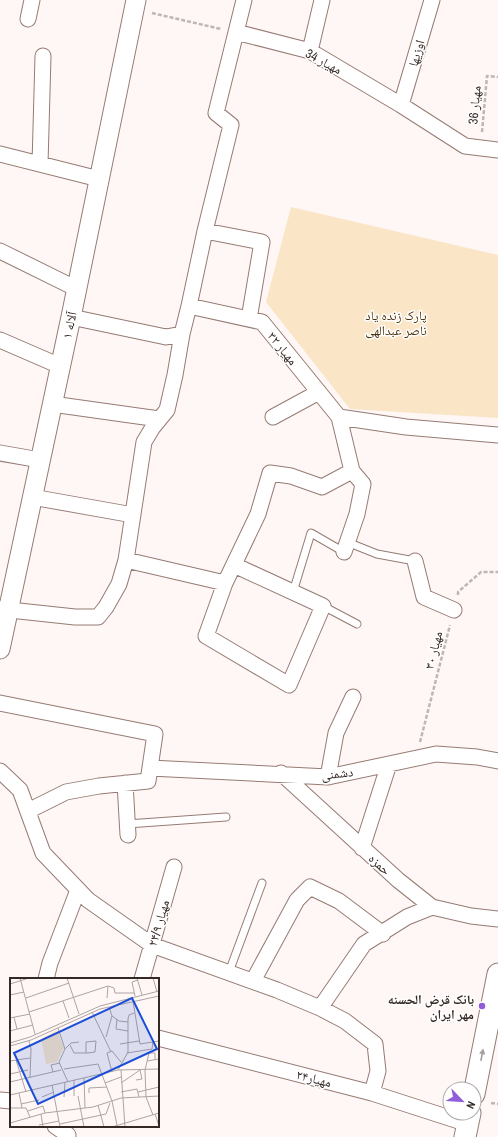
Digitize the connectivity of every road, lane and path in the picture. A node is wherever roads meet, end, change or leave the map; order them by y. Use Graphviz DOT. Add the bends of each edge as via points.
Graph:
graph roads {
  1 [pos="32,0"];
  2 [pos="244,0"];
  3 [pos="322,0"];
  4 [pos="432,0"];
  5 [pos="135,4"];
  6 [pos="28,19"];
  7 [pos="236,32"];
  8 [pos="310,51"];
  9 [pos="43,56"];
  10 [pos="498,77"];
  11 [pos="401,105"];
  12 [pos="481,148"];
  13 [pos="498,150"];
  14 [pos="0,154"];
  15 [pos="40,164"];
  16 [pos="99,179"];
  17 [pos="205,231"];
  18 [pos="0,251"];
  19 [pos="77,289"];
  20 [pos="189,306"];
  21 [pos="71,317"];
  22 [pos="249,319"];
  23 [pos="182,334"];
  24 [pos="0,340"];
  25 [pos="60,366"];
  26 [pos="319,392"];
  27 [pos="52,404"];
  28 [pos="273,417"];
  29 [pos="339,417"];
  30 [pos="159,419"];
  31 [pos="498,435"];
  32 [pos="0,453"];
  33 [pos="40,460"];
  34 [pos="352,471"];
  35 [pos="32,497"];
  36 [pos="133,515"];
  37 [pos="345,547"];
  38 [pos="126,560"];
  39 [pos="415,561"];
  40 [pos="234,565"];
  41 [pos="498,572"];
  42 [pos="225,583"];
  43 [pos="292,592"];
  44 [pos="323,606"];
  45 [pos="4,609"];
  46 [pos="454,610"];
  47 [pos="356,624"];
  48 [pos="0,649"];
  49 [pos="353,697"];
  50 [pos="0,703"];
  51 [pos="416,758"];
  52 [pos="498,761"];
  53 [pos="389,764"];
  54 [pos="150,768"];
  55 [pos="0,771"];
  56 [pos="280,773"];
  57 [pos="328,776"];
  58 [pos="125,783"];
  59 [pos="28,811"];
  60 [pos="226,817"];
  61 [pos="128,830"];
  62 [pos="362,848"];
  63 [pos="174,867"];
  64 [pos="262,883"];
  65 [pos="78,890"];
  66 [pos="432,907"];
  67 [pos="498,919"];
  68 [pos="383,934"];
  69 [pos="152,945"];
  70 [pos="229,972"];
  71 [pos="498,974"];
  72 [pos="46,978"];
  73 [pos="142,978"];
  74 [pos="253,981"];
  75 [pos="320,1008"];
  76 [pos="159,1038"];
  77 [pos="477,1081"];
  78 [pos="372,1093"];
  79 [pos="468,1125"];
  80 [pos="57,1127"];
  81 [pos="69,1133"];
  1 -- 6 [label="street"];
  2 -- 7 [label="street"];
  3 -- 8 [label="street"];
  4 -- 11 [label="street, اوزیها"];
  5 -- 7 [label="path"];
  5 -- 16 [label="street, آلاله ۱"];
  7 -- 8 [label="street, مهیار 34"];
  7 -- 17 [label="street" via="216,113 231,124"];
  8 -- 11 [label="street, مهیار 34"];
  9 -- 15 [label="street"];
  10 -- 12 [label="path, مهیار 36" via="487,76"];
  11 -- 12 [label="street, مهیار 34" via="466,146"];
  12 -- 13 [label="street, مهیار 34"];
  14 -- 15 [label="street"];
  15 -- 16 [label="street"];
  16 -- 19 [label="street, آلاله ۱"];
  17 -- 20 [label="street"];
  17 -- 22 [label="street" via="262,242"];
  18 -- 19 [label="street"];
  19 -- 21 [label="street, آلاله ۱"];
  20 -- 22 [label="street, مهیار ۳۲"];
  20 -- 23 [label="street"];
  21 -- 23 [label="street" via="166,337"];
  21 -- 25 [label="street, آلاله ۱"];
  22 -- 26 [label="street, مهیار ۳۲" via="262,322"];
  23 -- 30 [label="street" via="167,410"];
  24 -- 25 [label="street"];
  25 -- 27 [label="street, آلاله ۱"];
  26 -- 28 [label="street"];
  26 -- 29 [label="street, مهیار ۳۲"];
  27 -- 30 [label="street"];
  27 -- 33 [label="street, آلاله ۱"];
  29 -- 31 [label="street" via="406,427"];
  29 -- 34 [label="street"];
  30 -- 36 [label="street" via="144,442"];
  32 -- 33 [label="street"];
  33 -- 35 [label="street, آلاله ۱"];
  34 -- 37 [label="street" via="363,484"];
  34 -- 40 [label="street" via="322,487 291,476 270,473 258,514"];
  35 -- 36 [label="street"];
  35 -- 45 [label="street, آلاله ۱"];
  36 -- 38 [label="street"];
  37 -- 39 [label="lane"];
  37 -- 43 [label="lane" via="311,533"];
  38 -- 42 [label="street"];
  38 -- 45 [label="street" via="119,584 98,617"];
  39 -- 46 [label="street" via="424,597"];
  40 -- 42 [label="street"];
  40 -- 43 [label="street"];
  41 -- 46 [label="path, مهیار ۳۰" via="481,572 458,592"];
  42 -- 44 [label="street" via="206,636 289,685"];
  43 -- 44 [label="street"];
  44 -- 47 [label="lane"];
  45 -- 48 [label="street, آلاله ۱"];
  46 -- 51 [label="path, مهیار ۳۰"];
  49 -- 57 [label="street" via="336,733"];
  50 -- 54 [label="street" via="155,734"];
  51 -- 52 [label="street, دشمنی" via="436,754"];
  51 -- 53 [label="street, دشمنی"];
  53 -- 57 [label="street, دشمنی"];
  53 -- 62 [label="street"];
  54 -- 56 [label="street, دشمنی"];
  54 -- 58 [label="street" via="148,781"];
  55 -- 59 [label="street" via="20,790"];
  56 -- 57 [label="street, دشمنی"];
  56 -- 62 [label="street, حمزه"];
  58 -- 59 [label="street" via="66,792"];
  58 -- 61 [label="street"];
  59 -- 65 [label="street" via="43,853"];
  60 -- 61 [label="lane"];
  62 -- 66 [label="street, حمزه"];
  63 -- 69 [label="street, مهیار ۲۴/۹"];
  64 -- 70 [label="lane"];
  65 -- 69 [label="street" via="88,900"];
  65 -- 72 [label="street"];
  66 -- 67 [label="street, حمزه"];
  66 -- 68 [label="street" via="407,917"];
  68 -- 74 [label="street" via="339,901 310,887 297,900"];
  68 -- 75 [label="street" via="364,944"];
  69 -- 70 [label="street"];
  69 -- 73 [label="street, مهیار ۲۴/۹"];
  70 -- 74 [label="street"];
  77 -- 71 [label="main road, one-way"];
  74 -- 75 [label="street"];
  75 -- 78 [label="street" via="345,1021 375,1044 378,1071"];
  76 -- 78 [label="street, مهیار۲۴"];
  78 -- 79 [label="street, مهیار۲۴"];
  80 -- 81 [label="street"];
}
